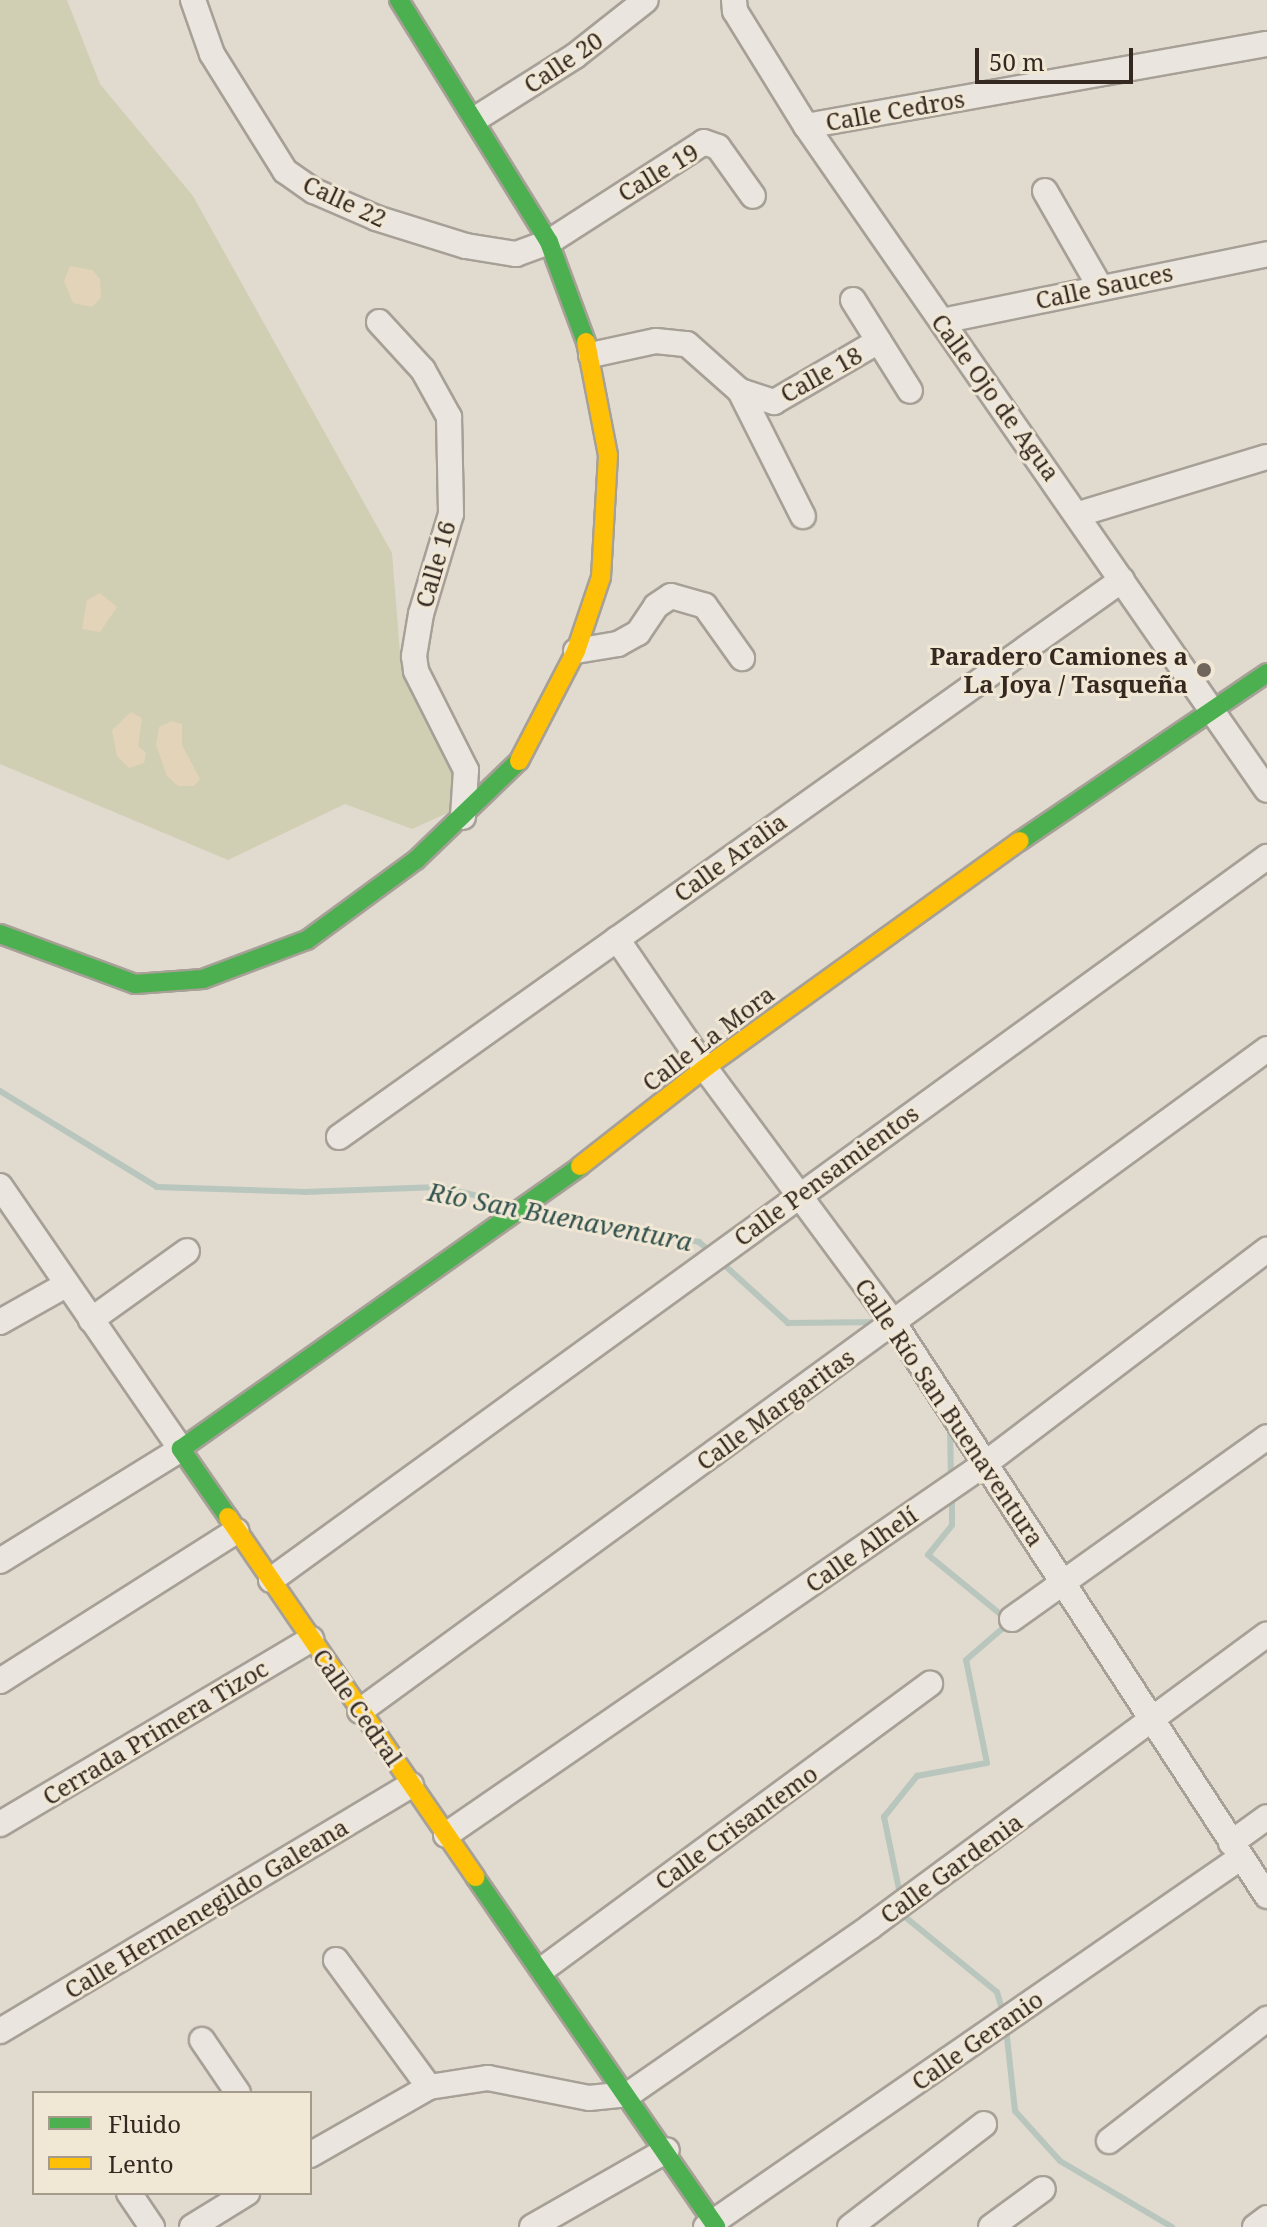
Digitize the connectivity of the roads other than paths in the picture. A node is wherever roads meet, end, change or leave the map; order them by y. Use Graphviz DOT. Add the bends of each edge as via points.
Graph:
graph roads {
  1 [pos="193,0"];
  2 [pos="646,0"];
  3 [pos="734,0"];
  4 [pos="403,2"];
  5 [pos="1267,44"];
  6 [pos="477,118"];
  7 [pos="806,126"];
  8 [pos="1045,191"];
  9 [pos="753,196"];
  10 [pos="549,242"];
  11 [pos="1267,254"];
  12 [pos="1100,287"];
  13 [pos="853,300"];
  14 [pos="942,321"];
  15 [pos="379,322"];
  16 [pos="879,341"];
  17 [pos="591,355"];
  18 [pos="740,391"];
  19 [pos="910,391"];
  20 [pos="1267,457"];
  21 [pos="1079,514"];
  22 [pos="803,516"];
  23 [pos="1122,580"];
  24 [pos="576,651"];
  25 [pos="742,658"];
  26 [pos="1267,673"];
  27 [pos="1210,707"];
  28 [pos="1264,780"];
  29 [pos="463,817"];
  30 [pos="1267,857"];
  31 [pos="0,934"];
  32 [pos="617,939"];
  33 [pos="1267,1049"];
  34 [pos="705,1068"];
  35 [pos="339,1137"];
  36 [pos="0,1186"];
  37 [pos="798,1195"];
  38 [pos="1267,1250"];
  39 [pos="187,1251"];
  40 [pos="66,1285"];
  41 [pos="91,1320"];
  42 [pos="0,1322"];
  43 [pos="886,1328"];
  44 [pos="1267,1437"];
  45 [pos="181,1449"];
  46 [pos="977,1470"];
  47 [pos="236,1531"];
  48 [pos="0,1561"];
  49 [pos="271,1580"];
  50 [pos="1066,1582"];
  51 [pos="1012,1619"];
  52 [pos="1267,1634"];
  53 [pos="311,1639"];
  54 [pos="0,1681"];
  55 [pos="930,1684"];
  56 [pos="360,1711"];
  57 [pos="1150,1719"];
  58 [pos="411,1785"];
  59 [pos="1267,1817"];
  60 [pos="0,1824"];
  61 [pos="446,1835"];
  62 [pos="1236,1850"];
  63 [pos="1267,1896"];
  64 [pos="336,1960"];
  65 [pos="543,1969"];
  66 [pos="1267,2019"];
  67 [pos="0,2031"];
  68 [pos="202,2040"];
  69 [pos="429,2087"];
  70 [pos="237,2091"];
  71 [pos="629,2094"];
  72 [pos="984,2124"];
  73 [pos="1109,2141"];
  74 [pos="667,2150"];
  75 [pos="312,2154"];
  76 [pos="1043,2189"];
  77 [pos="130,2195"];
  78 [pos="244,2195"];
  79 [pos="1267,2218"];
  80 [pos="712,2225"];
  81 [pos="152,2227"];
  82 [pos="192,2227"];
  83 [pos="532,2227"];
  84 [pos="850,2227"];
  85 [pos="991,2227"];
  86 [pos="1255,2227"];
  1 -- 10 [label="street, Calle 22" via="212,54 248,116 285,171 314,191 376,218 466,246 516,254"];
  2 -- 6 [label="street, Calle 20" via="575,56"];
  3 -- 7 [label="street, Calle Ojo de Agua" via="735,11"];
  4 -- 6 [label="street"];
  5 -- 7 [label="street, Calle Cedros"];
  6 -- 10 [label="street"];
  7 -- 14 [label="street, Calle Ojo de Agua"];
  8 -- 12 [label="street"];
  9 -- 10 [label="street, Calle 19" via="718,147 704,142"];
  10 -- 17 [label="street"];
  11 -- 12 [label="street, Calle Sauces"];
  12 -- 14 [label="street, Calle Sauces"];
  13 -- 16 [label="street"];
  14 -- 21 [label="street, Calle Ojo de Agua"];
  15 -- 29 [label="street, Calle 16" via="423,370 449,417 451,514 414,656 416,671 466,770"];
  16 -- 18 [label="street, Calle 18" via="774,402"];
  16 -- 19 [label="street"];
  17 -- 18 [label="street, Calle 18" via="656,341 687,344"];
  17 -- 24 [label="street" via="608,455 606,525 601,577"];
  18 -- 22 [label="street"];
  20 -- 21 [label="street"];
  21 -- 23 [label="street, Calle Ojo de Agua"];
  23 -- 27 [label="street, Calle Ojo de Agua"];
  23 -- 32 [label="street, Calle Aralia"];
  24 -- 25 [label="street" via="618,644 638,633 656,606 671,596 705,606"];
  24 -- 29 [label="street" via="522,758"];
  26 -- 27 [label="street, Calle La Mora"];
  27 -- 28 [label="street, Calle Ojo de Agua"];
  27 -- 34 [label="street, Calle La Mora"];
  29 -- 31 [label="street" via="416,860 307,940 203,979 135,984"];
  30 -- 37 [label="street, Calle Pensamientos"];
  32 -- 34 [label="street, Calle Río San Buenaventura"];
  32 -- 35 [label="street, Calle Aralia"];
  33 -- 43 [label="street, Calle Margaritas"];
  34 -- 37 [label="street, Calle Río San Buenaventura"];
  34 -- 45 [label="street, Calle La Mora" via="561,1181"];
  36 -- 40 [label="street, Calle Cedral"];
  37 -- 43 [label="street, Calle Río San Buenaventura"];
  37 -- 49 [label="street, Calle Pensamientos"];
  38 -- 46 [label="street, Calle Alhelí"];
  39 -- 41 [label="street"];
  40 -- 41 [label="street, Calle Cedral"];
  40 -- 42 [label="street"];
  41 -- 45 [label="street, Calle Cedral"];
  43 -- 46 [label="street, Calle Río San Buenaventura"];
  43 -- 56 [label="street, Calle Margaritas"];
  44 -- 50 [label="street"];
  45 -- 47 [label="street, Calle Cedral"];
  45 -- 48 [label="street"];
  46 -- 50 [label="street, Calle Río San Buenaventura"];
  46 -- 61 [label="street, Calle Alhelí"];
  47 -- 49 [label="street, Calle Cedral"];
  47 -- 54 [label="street"];
  49 -- 53 [label="street, Calle Cedral"];
  50 -- 51 [label="street"];
  50 -- 57 [label="street, Calle Río San Buenaventura"];
  52 -- 57 [label="street, Calle Gardenia"];
  53 -- 56 [label="street, Calle Cedral"];
  53 -- 60 [label="street, Cerrada Primera Tizoc"];
  55 -- 65 [label="street, Calle Crisantemo"];
  56 -- 58 [label="street, Calle Cedral"];
  57 -- 62 [label="street, Calle Río San Buenaventura"];
  57 -- 71 [label="street, Calle Gardenia" via="870,1927"];
  58 -- 61 [label="street, Calle Cedral"];
  58 -- 67 [label="street, Calle Hermenegildo Galeana"];
  59 -- 62 [label="street, Calle Geranio"];
  61 -- 65 [label="street, Calle Cedral"];
  62 -- 63 [label="street, Calle Río San Buenaventura"];
  62 -- 80 [label="street, Calle Geranio" via="1041,1996"];
  64 -- 69 [label="street"];
  65 -- 71 [label="street, Calle Cedral"];
  66 -- 73 [label="street"];
  68 -- 70 [label="street"];
  69 -- 71 [label="street" via="488,2078 589,2098"];
  69 -- 75 [label="street"];
  71 -- 74 [label="street, Calle Cedral"];
  72 -- 84 [label="street"];
  74 -- 80 [label="street, Calle Cedral"];
  74 -- 83 [label="street"];
  76 -- 85 [label="street"];
  77 -- 81 [label="street"];
  78 -- 82 [label="street"];
  79 -- 86 [label="street"];
}
